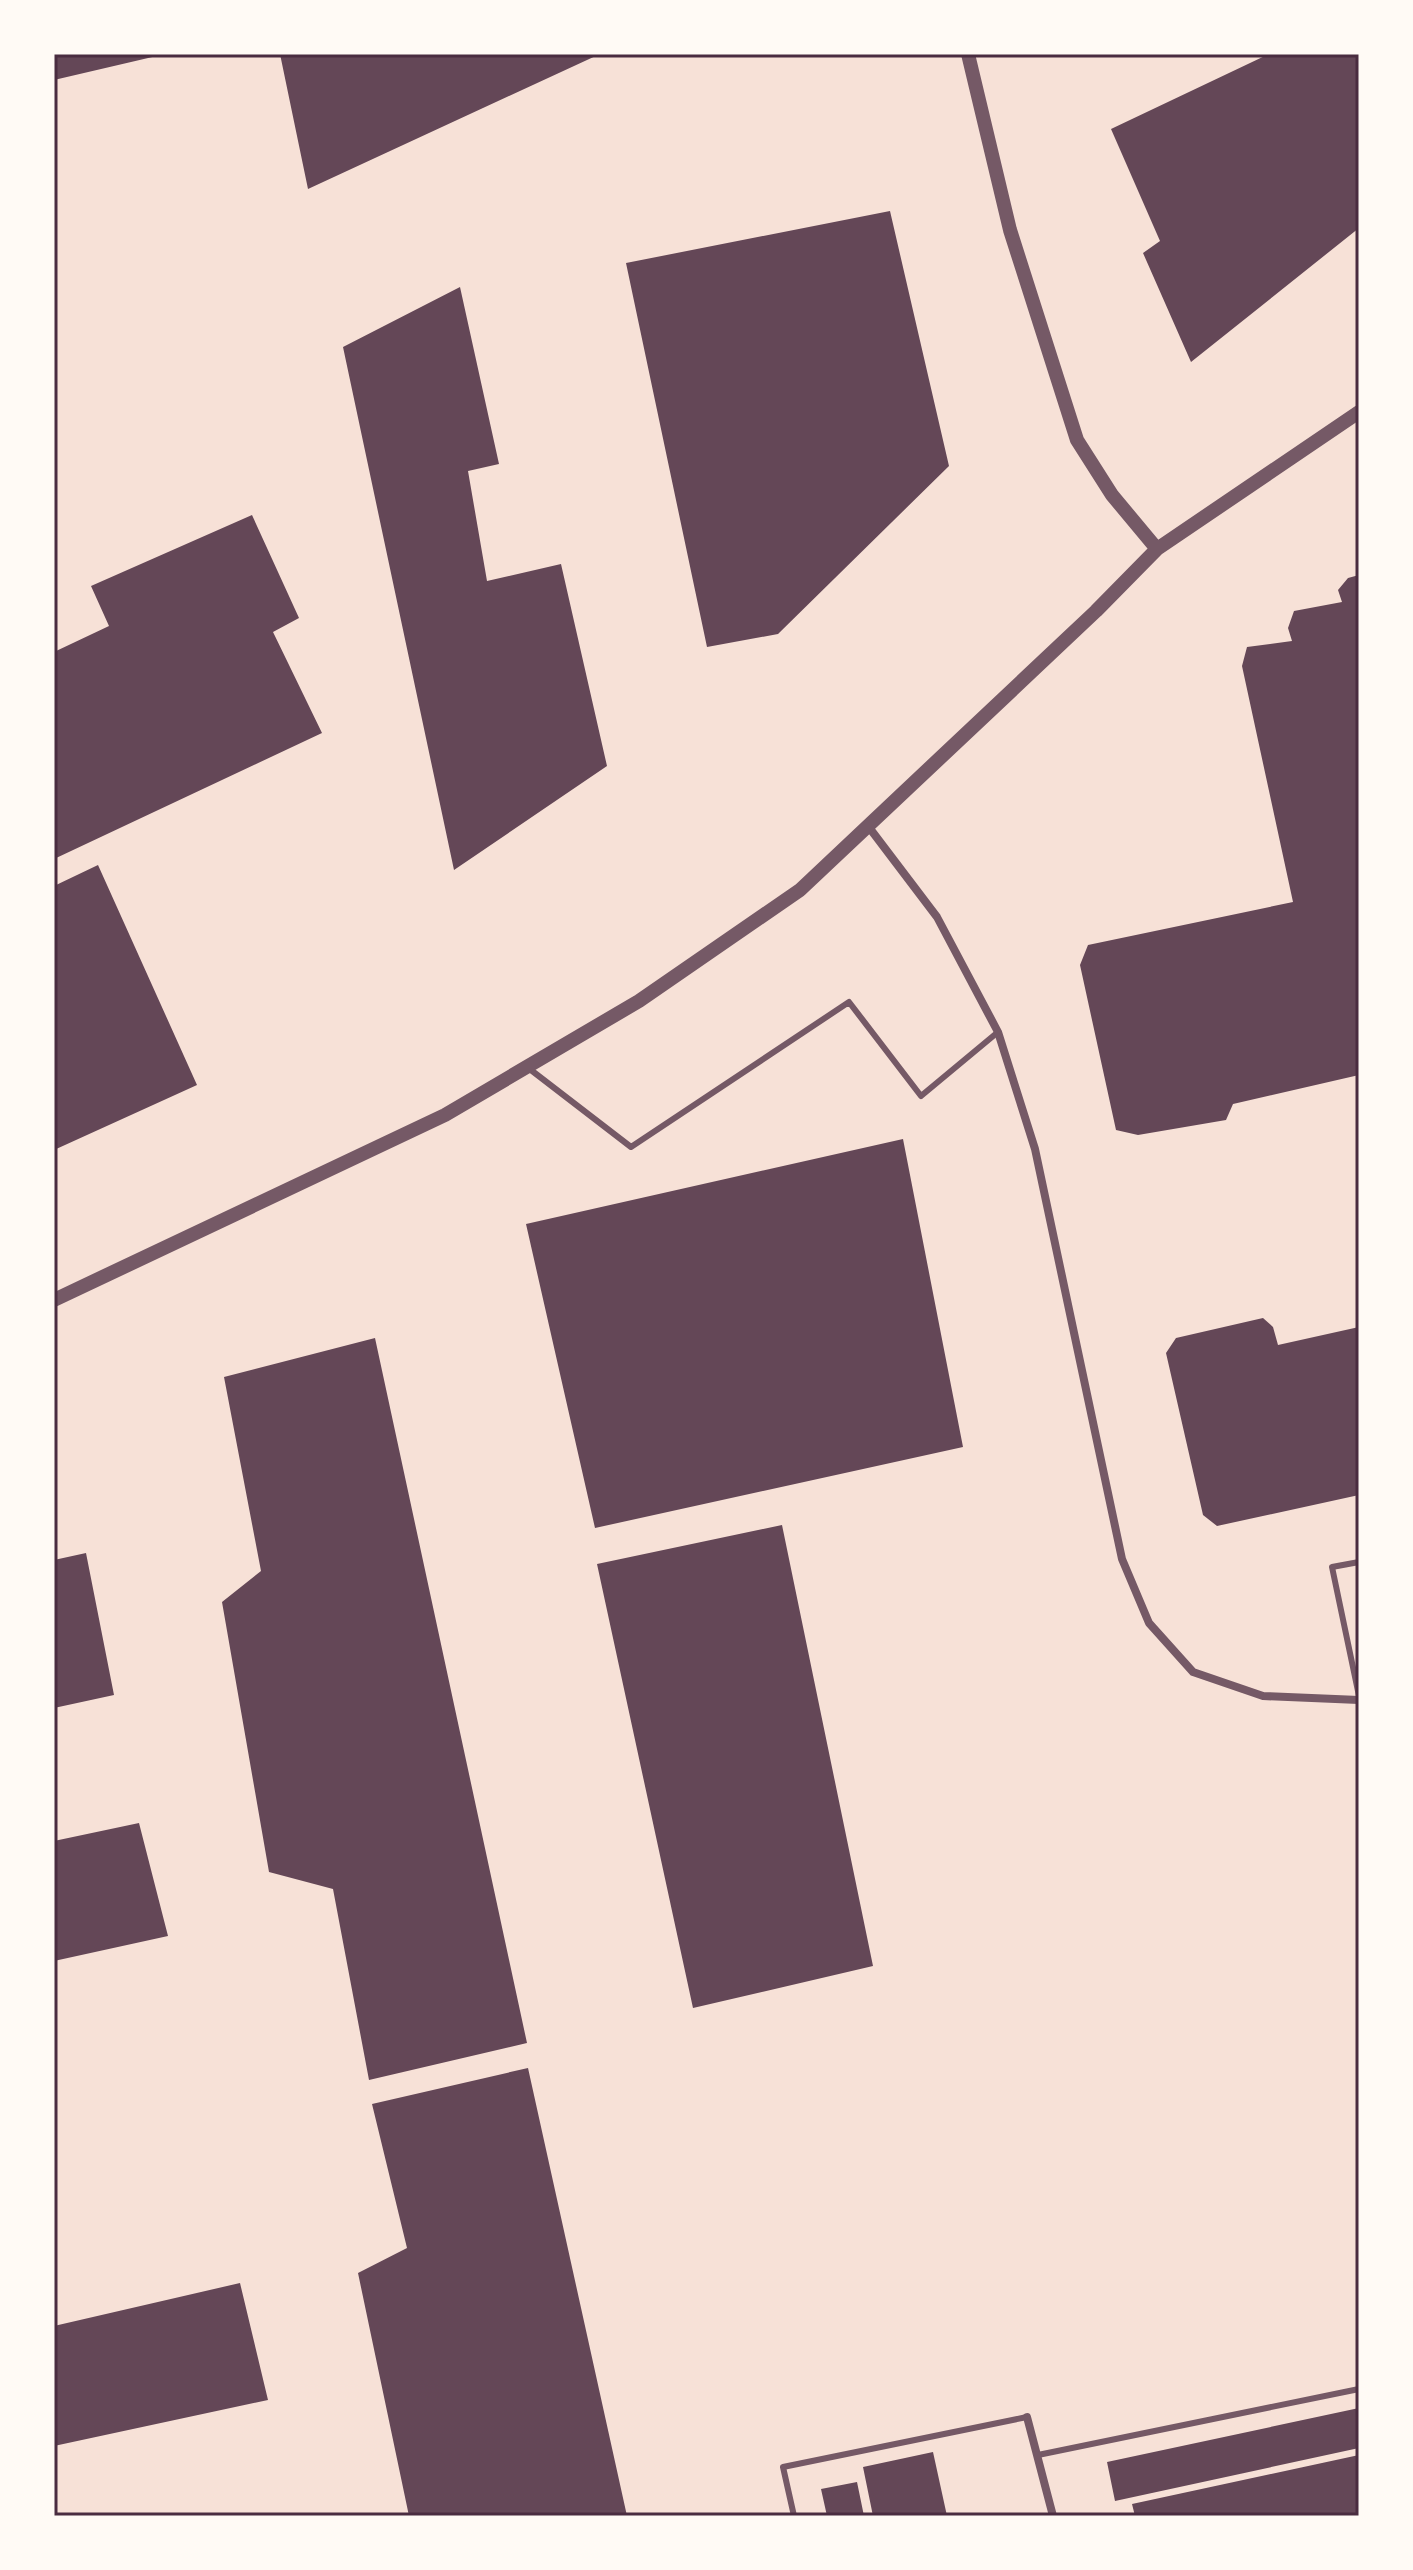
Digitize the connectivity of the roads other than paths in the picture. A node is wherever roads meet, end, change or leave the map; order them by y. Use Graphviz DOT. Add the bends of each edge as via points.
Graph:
graph roads {
  1 [pos="968,54"];
  2 [pos="1359,412"];
  3 [pos="1157,549"];
  4 [pos="868,826"];
  5 [pos="998,1032"];
  6 [pos="527,1067"];
  7 [pos="54,1300"];
  8 [pos="1359,1562"];
  9 [pos="1359,1698"];
  10 [pos="1359,2389"];
  11 [pos="1027,2417"];
  12 [pos="1038,2455"];
  13 [pos="794,2516"];
  14 [pos="1053,2516"];
  1 -- 3 [label="street" via="1010,230 1077,440 1112,495"];
  2 -- 3 [label="street"];
  3 -- 4 [label="street"];
  4 -- 5 [label="street" via="937,917"];
  4 -- 6 [label="street" via="800,890 639,1001"];
  5 -- 6 [label="lane" via="921,1096 849,1002 631,1147"];
  5 -- 9 [label="street" via="1035,1149 1122,1559 1149,1623 1193,1672 1263,1696"];
  6 -- 7 [label="street" via="445,1115"];
  8 -- 9 [label="lane" via="1332,1567"];
  10 -- 12 [label="lane"];
  11 -- 12 [label="street"];
  11 -- 13 [label="lane" via="783,2467"];
  12 -- 14 [label="street"];
}
